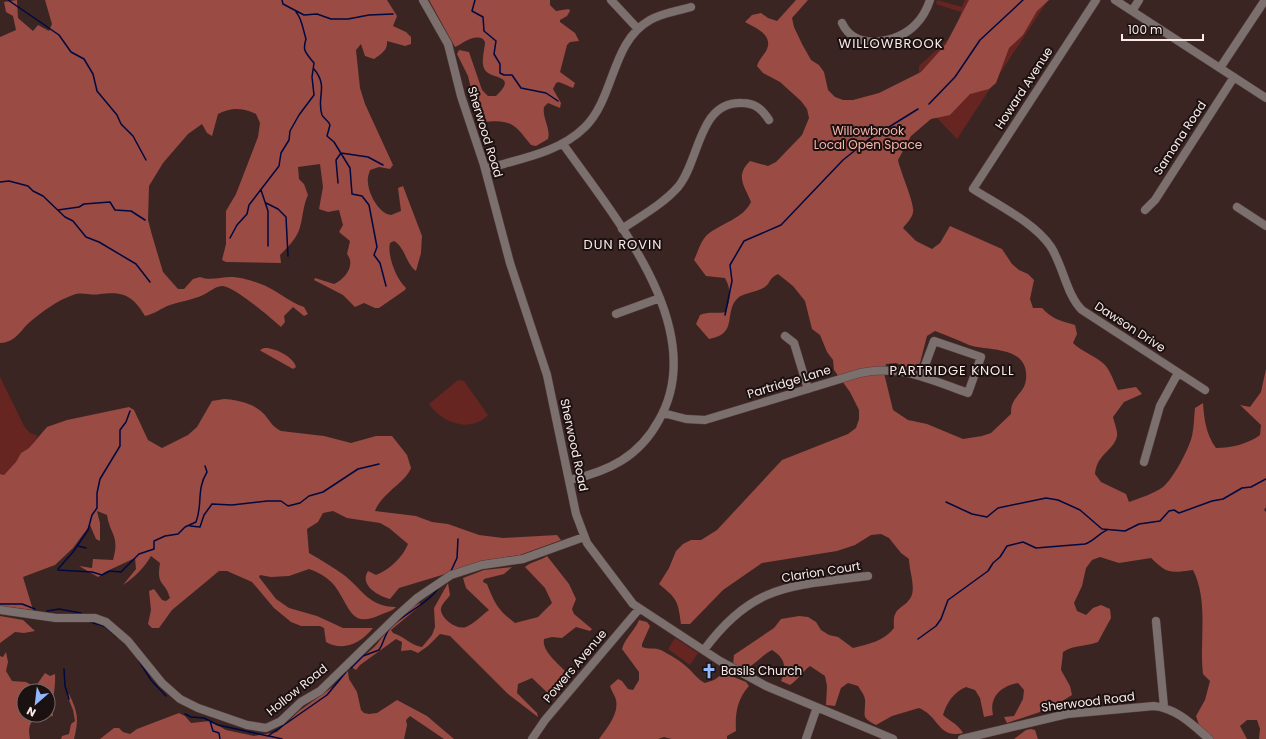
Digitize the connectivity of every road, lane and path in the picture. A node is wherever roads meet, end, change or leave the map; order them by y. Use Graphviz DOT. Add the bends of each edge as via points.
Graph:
graph roads {
  1 [pos="423,0"];
  2 [pos="611,0"];
  3 [pos="930,0"];
  4 [pos="1096,0"];
  5 [pos="1115,0"];
  6 [pos="1139,0"];
  7 [pos="1265,0"];
  8 [pos="691,7"];
  9 [pos="1132,11"];
  10 [pos="842,23"];
  11 [pos="638,29"];
  12 [pos="1220,68"];
  13 [pos="1234,77"];
  14 [pos="1266,98"];
  15 [pos="769,120"];
  16 [pos="563,144"];
  17 [pos="485,169"];
  18 [pos="973,189"];
  19 [pos="1237,207"];
  20 [pos="1145,210"];
  21 [pos="1266,226"];
  22 [pos="622,229"];
  23 [pos="660,298"];
  24 [pos="616,314"];
  25 [pos="785,336"];
  26 [pos="1178,373"];
  27 [pos="921,376"];
  28 [pos="808,389"];
  29 [pos="1205,390"];
  30 [pos="663,413"];
  31 [pos="1144,462"];
  32 [pos="570,480"];
  33 [pos="584,537"];
  34 [pos="868,576"];
  35 [pos="639,609"];
  36 [pos="0,610"];
  37 [pos="1156,621"];
  38 [pos="704,650"];
  39 [pos="817,707"];
  40 [pos="1164,707"];
  41 [pos="532,739"];
  42 [pos="806,739"];
  43 [pos="893,739"];
  44 [pos="962,739"];
  45 [pos="1209,739"];
  1 -- 17 [label="street, Sherwood Road" via="448,44 461,96"];
  2 -- 11 [label="street"];
  3 -- 10 [label="street" via="916,25 890,40 872,41 856,38 845,30"];
  4 -- 18 [label="street, Howard Avenue"];
  5 -- 9 [label="street"];
  6 -- 9 [label="street"];
  7 -- 12 [label="street"];
  8 -- 11 [label="street" via="658,16"];
  9 -- 12 [label="street"];
  11 -- 16 [label="street" via="623,51 598,111 585,127"];
  12 -- 13 [label="street"];
  13 -- 14 [label="street"];
  13 -- 20 [label="street, Samona Road" via="1155,200"];
  15 -- 22 [label="street" via="763,111 751,104 734,103 719,109 708,121 679,186 663,201"];
  16 -- 17 [label="street"];
  16 -- 22 [label="street"];
  17 -- 32 [label="street, Sherwood Road" via="510,264 547,376"];
  18 -- 26 [label="street, Dawson Drive" via="1044,238 1056,255 1074,300 1082,310"];
  19 -- 21 [label="street"];
  22 -- 23 [label="street" via="646,266"];
  23 -- 24 [label="street"];
  23 -- 30 [label="street" via="670,336 674,368 670,394"];
  25 -- 28 [label="street" via="794,343"];
  26 -- 29 [label="street, Dawson Drive"];
  26 -- 31 [label="street" via="1160,406"];
  27 -- 27 [label="street, Partridge Lane" via="968,393 981,357 934,340"];
  27 -- 28 [label="street, Partridge Lane" via="898,370 879,369"];
  28 -- 30 [label="street, Partridge Lane" via="705,420 686,419"];
  30 -- 32 [label="street" via="649,437 619,463 594,475"];
  32 -- 33 [label="street, Sherwood Road" via="576,514"];
  33 -- 35 [label="street, Sherwood Road" via="627,597"];
  33 -- 36 [label="street, Hollow Road" via="523,559 482,565 451,575 397,616 320,691 301,702 281,721 266,728 246,725 180,699 162,683 129,642 106,622 95,618 56,618"];
  34 -- 38 [label="street, Clarion Court" via="772,592 735,615"];
  35 -- 38 [label="street, Sherwood Road"];
  35 -- 41 [label="street, Powers Avenue" via="545,720"];
  37 -- 40 [label="street"];
  38 -- 39 [label="street, Sherwood Road" via="741,673"];
  39 -- 42 [label="street"];
  39 -- 43 [label="street, Sherwood Road"];
  40 -- 44 [label="street, Sherwood Road" via="1067,714"];
  40 -- 45 [label="street, Sherwood Road" via="1181,716"];
}
